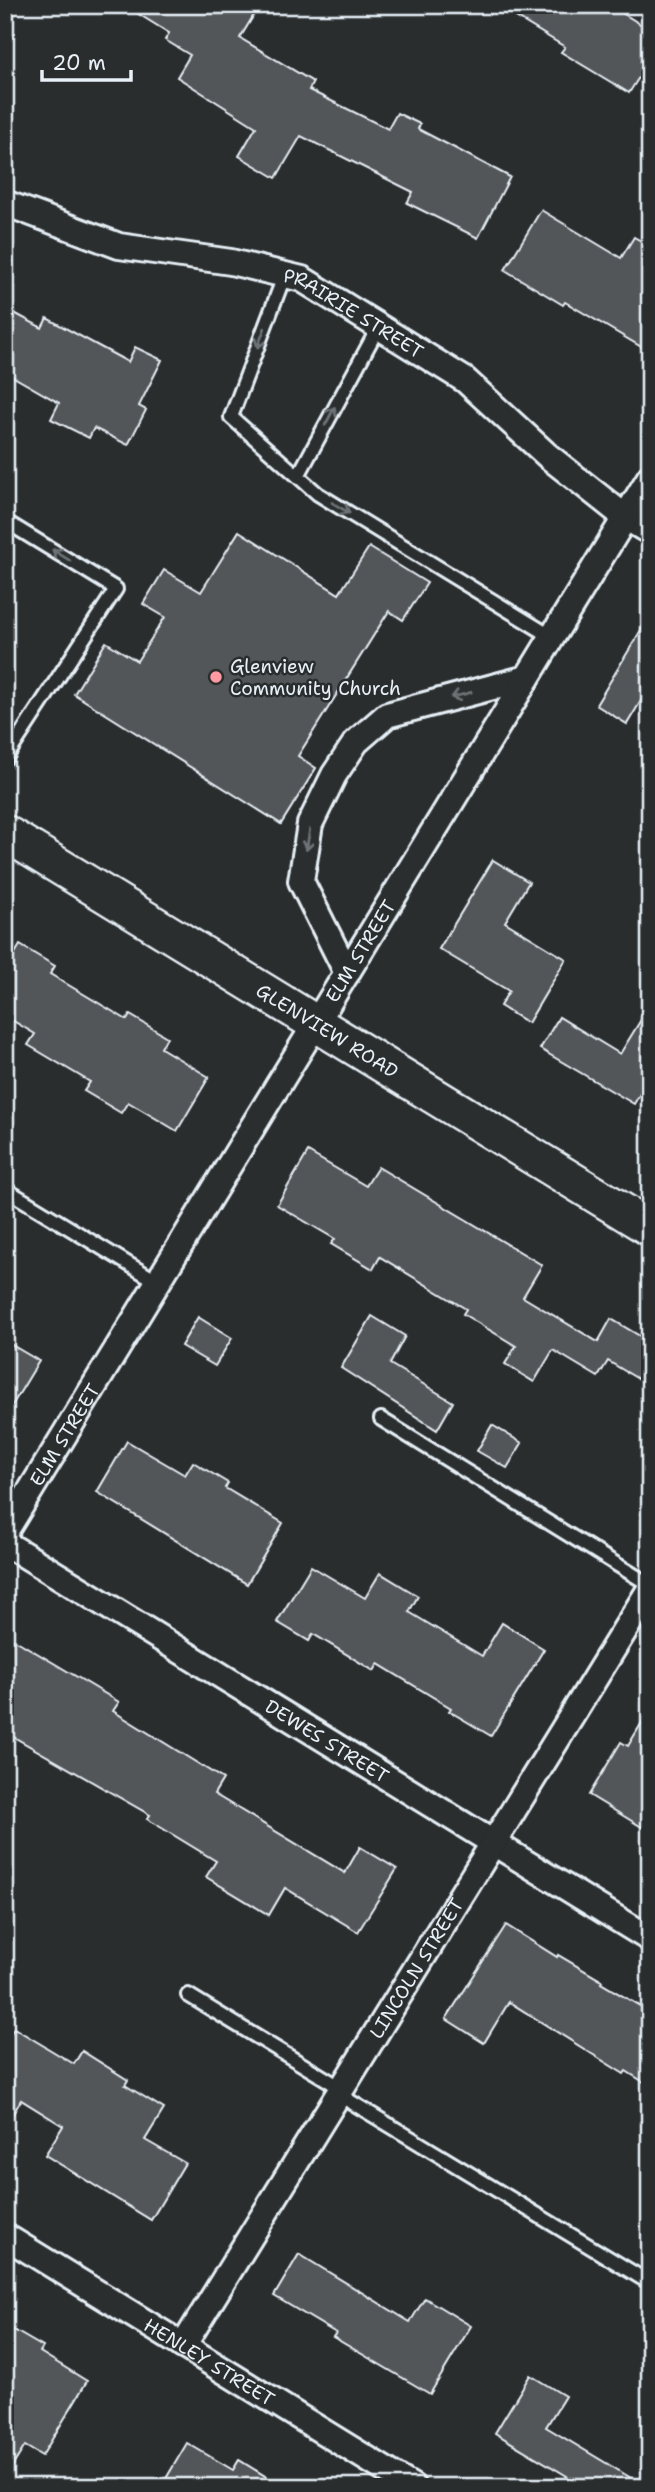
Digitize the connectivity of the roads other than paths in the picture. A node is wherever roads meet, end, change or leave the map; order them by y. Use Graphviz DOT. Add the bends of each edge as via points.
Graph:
graph roads {
  1 [pos="5,203"];
  2 [pos="285,274"];
  3 [pos="379,326"];
  4 [pos="298,477"];
  5 [pos="650,477"];
  6 [pos="625,517"];
  7 [pos="5,521"];
  8 [pos="650,532"];
  9 [pos="552,637"];
  10 [pos="527,678"];
  11 [pos="5,759"];
  12 [pos="5,833"];
  13 [pos="347,973"];
  14 [pos="316,1023"];
  15 [pos="5,1189"];
  16 [pos="650,1228"];
  17 [pos="158,1282"];
  18 [pos="381,1419"];
  19 [pos="5,1532"];
  20 [pos="5,1543"];
  21 [pos="650,1587"];
  22 [pos="492,1842"];
  23 [pos="650,1940"];
  24 [pos="188,1995"];
  25 [pos="340,2091"];
  26 [pos="5,2236"];
  27 [pos="650,2283"];
  28 [pos="183,2346"];
  29 [pos="413,2487"];
  1 -- 2 [label="street, PRAIRIE STREET" via="120,246"];
  2 -- 3 [label="street, PRAIRIE STREET" via="302,279"];
  2 -- 4 [label="lane, one-way" via="231,417"];
  4 -- 3 [label="lane, one-way"];
  3 -- 6 [label="street, PRAIRIE STREET" via="464,380"];
  4 -- 9 [label="lane, one-way" via="318,494"];
  5 -- 6 [label="street, ELM STREET"];
  6 -- 8 [label="street, PRAIRIE STREET"];
  6 -- 9 [label="street, ELM STREET"];
  11 -- 7 [label="lane, one-way" via="116,589"];
  9 -- 10 [label="street, ELM STREET"];
  10 -- 13 [label="street, ELM STREET"];
  10 -- 13 [label="street, one-way" via="387,715 356,742 334,775 310,824 301,881"];
  12 -- 14 [label="main road, GLENVIEW ROAD"];
  13 -- 14 [label="street, ELM STREET"];
  14 -- 16 [label="main road, GLENVIEW ROAD"];
  14 -- 17 [label="street, ELM STREET"];
  15 -- 17 [label="lane"];
  17 -- 19 [label="street, ELM STREET"];
  18 -- 21 [label="lane"];
  20 -- 22 [label="street, DEWES STREET"];
  21 -- 22 [label="street, LINCOLN STREET"];
  22 -- 23 [label="street, DEWES STREET"];
  22 -- 25 [label="street, LINCOLN STREET"];
  24 -- 25 [label="lane"];
  25 -- 27 [label="lane"];
  25 -- 28 [label="street, LINCOLN STREET"];
  26 -- 28 [label="street, HENLEY STREET"];
  28 -- 29 [label="street, HENLEY STREET"];
}
